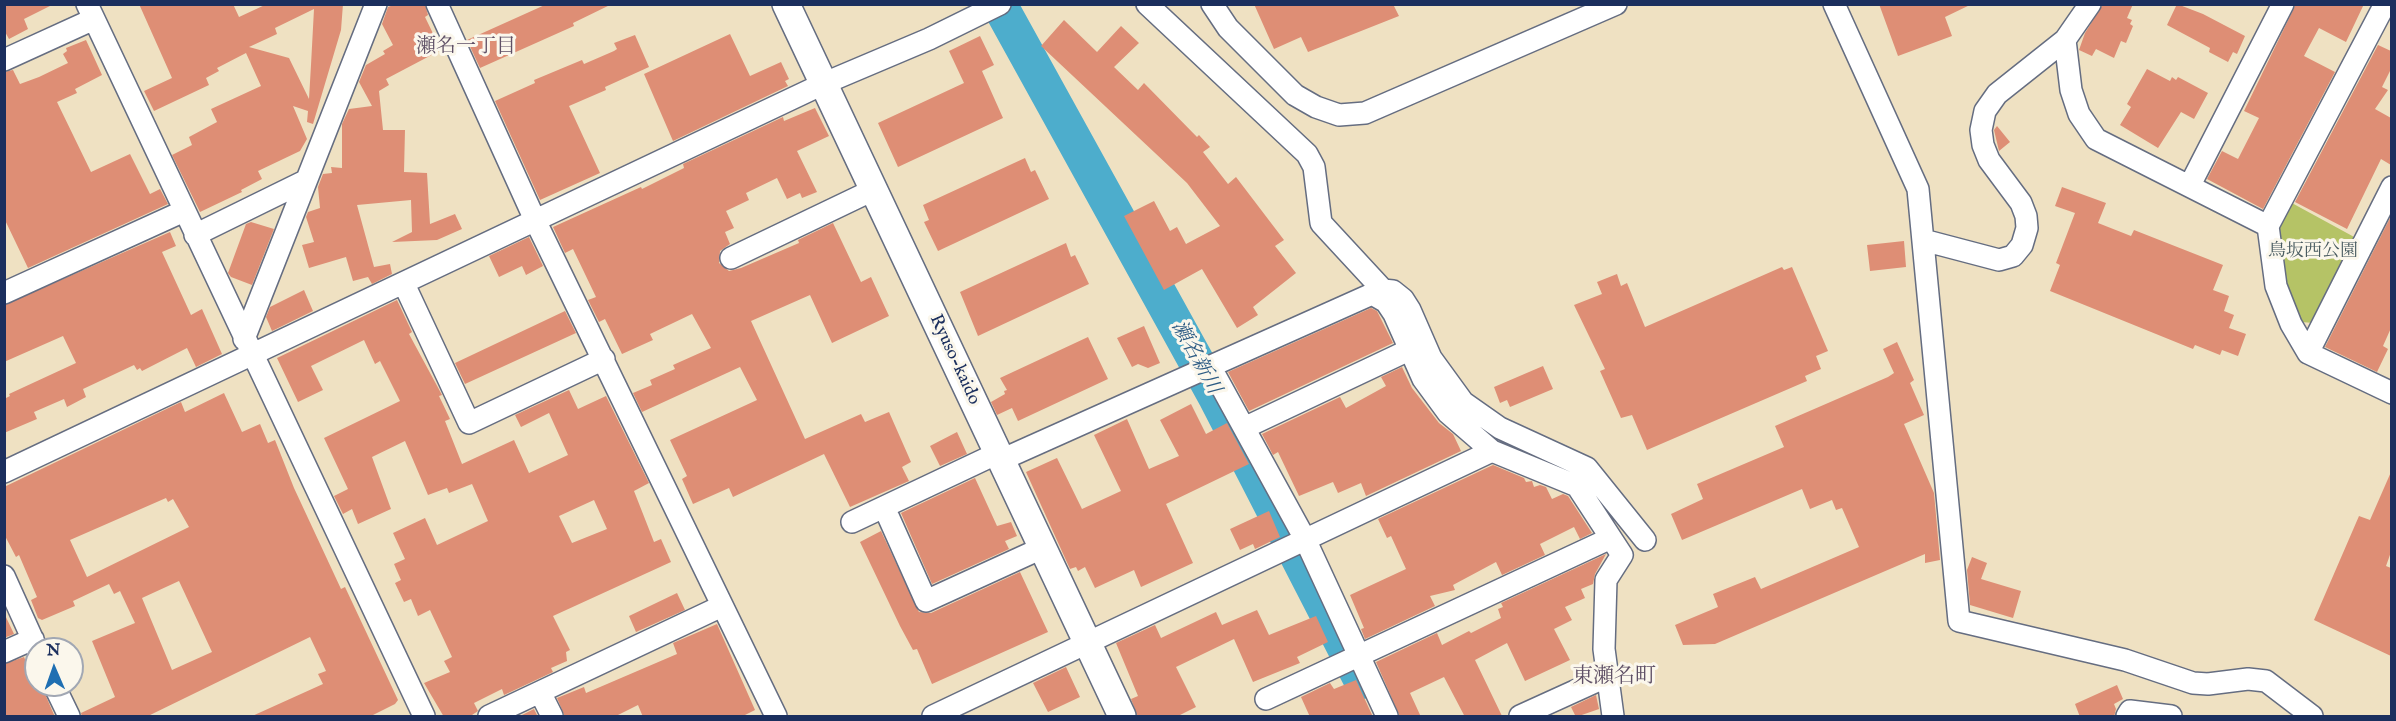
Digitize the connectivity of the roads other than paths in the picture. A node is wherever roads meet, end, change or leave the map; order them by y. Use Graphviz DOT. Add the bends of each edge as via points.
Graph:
graph roads {
  1 [pos="376,4"];
  2 [pos="437,4"];
  3 [pos="786,4"];
  4 [pos="999,4"];
  5 [pos="1147,4"];
  6 [pos="1212,4"];
  7 [pos="1616,4"];
  8 [pos="1834,4"];
  9 [pos="2090,4"];
  10 [pos="2283,4"];
  11 [pos="2385,4"];
  12 [pos="91,12"];
  13 [pos="2065,40"];
  14 [pos="4,60"];
  15 [pos="825,83"];
  16 [pos="305,181"];
  17 [pos="2190,185"];
  18 [pos="2391,187"];
  19 [pos="873,189"];
  20 [pos="184,211"];
  21 [pos="535,220"];
  22 [pos="2268,226"];
  23 [pos="195,235"];
  24 [pos="1923,240"];
  25 [pos="730,258"];
  26 [pos="404,284"];
  27 [pos="1378,292"];
  28 [pos="4,293"];
  29 [pos="248,347"];
  30 [pos="1409,350"];
  31 [pos="2308,354"];
  32 [pos="604,359"];
  33 [pos="1210,366"];
  34 [pos="2390,389"];
  35 [pos="1244,428"];
  36 [pos="1492,451"];
  37 [pos="999,457"];
  38 [pos="4,472"];
  39 [pos="884,507"];
  40 [pos="852,522"];
  41 [pos="1611,538"];
  42 [pos="1305,539"];
  43 [pos="1646,540"];
  44 [pos="1042,548"];
  45 [pos="4,576"];
  46 [pos="722,606"];
  47 [pos="32,637"];
  48 [pos="1087,642"];
  49 [pos="24,647"];
  50 [pos="4,652"];
  51 [pos="1359,657"];
  52 [pos="1608,676"];
  53 [pos="540,692"];
  54 [pos="60,697"];
  55 [pos="1266,699"];
  56 [pos="69,717"];
  57 [pos="424,717"];
  58 [pos="489,717"];
  59 [pos="552,717"];
  60 [pos="776,717"];
  61 [pos="933,717"];
  62 [pos="1122,717"];
  63 [pos="1387,717"];
  64 [pos="1520,717"];
  65 [pos="1613,717"];
  66 [pos="2127,717"];
  67 [pos="2171,717"];
  68 [pos="2312,717"];
  1 -- 16 [label="street"];
  2 -- 21 [label="street"];
  3 -- 15 [label="main road, Ryuso-kaido"];
  4 -- 15 [label="street"];
  5 -- 27 [label="street" via="1307,154 1314,167 1321,223"];
  6 -- 7 [label="street" via="1228,28 1295,95 1339,115 1365,113"];
  8 -- 24 [label="street" via="1918,189"];
  9 -- 13 [label="street"];
  10 -- 17 [label="street"];
  11 -- 22 [label="street"];
  12 -- 14 [label="street"];
  12 -- 20 [label="street"];
  13 -- 17 [label="street" via="2071,90 2079,114 2096,139"];
  13 -- 24 [label="street" via="1997,94 1985,111 1981,130 1989,160 2024,210 2027,228 2022,245 2013,256 1999,260"];
  15 -- 19 [label="main road, Ryuso-kaido"];
  15 -- 21 [label="street"];
  16 -- 23 [label="street"];
  16 -- 29 [label="street"];
  17 -- 22 [label="street"];
  18 -- 31 [label="street"];
  19 -- 25 [label="street"];
  19 -- 37 [label="main road, Ryuso-kaido"];
  20 -- 23 [label="street"];
  20 -- 28 [label="street"];
  21 -- 26 [label="street"];
  21 -- 32 [label="street"];
  22 -- 31 [label="street" via="2276,286"];
  23 -- 29 [label="street"];
  24 -- 68 [label="street" via="1959,621 2125,660 2193,682 2266,681"];
  26 -- 29 [label="street"];
  26 -- 32 [label="street" via="469,423"];
  27 -- 30 [label="street" via="1394,314"];
  27 -- 33 [label="street"];
  27 -- 43 [label="street" via="1393,291 1403,298 1431,358 1463,402 1500,428 1587,468"];
  29 -- 38 [label="street"];
  29 -- 57 [label="street"];
  30 -- 35 [label="street"];
  30 -- 36 [label="street" via="1448,412"];
  31 -- 34 [label="street"];
  32 -- 46 [label="street"];
  33 -- 35 [label="street"];
  33 -- 37 [label="street"];
  35 -- 42 [label="street"];
  36 -- 41 [label="street" via="1577,486"];
  36 -- 42 [label="street"];
  37 -- 39 [label="street"];
  37 -- 44 [label="main road, Ryuso-kaido"];
  39 -- 40 [label="street"];
  39 -- 44 [label="street" via="926,601"];
  41 -- 51 [label="street"];
  41 -- 52 [label="street" via="1622,555 1606,580 1604,649"];
  42 -- 48 [label="street"];
  42 -- 51 [label="street"];
  44 -- 48 [label="main road, Ryuso-kaido"];
  45 -- 47 [label="street"];
  46 -- 53 [label="street"];
  46 -- 60 [label="street"];
  48 -- 61 [label="street"];
  48 -- 62 [label="main road, Ryuso-kaido"];
  49 -- 50 [label="street"];
  51 -- 55 [label="street"];
  51 -- 63 [label="street"];
  52 -- 64 [label="street"];
  52 -- 65 [label="street"];
  53 -- 58 [label="street"];
  53 -- 59 [label="street"];
  54 -- 56 [label="street"];
  66 -- 67 [label="street" via="2130,711"];
}
